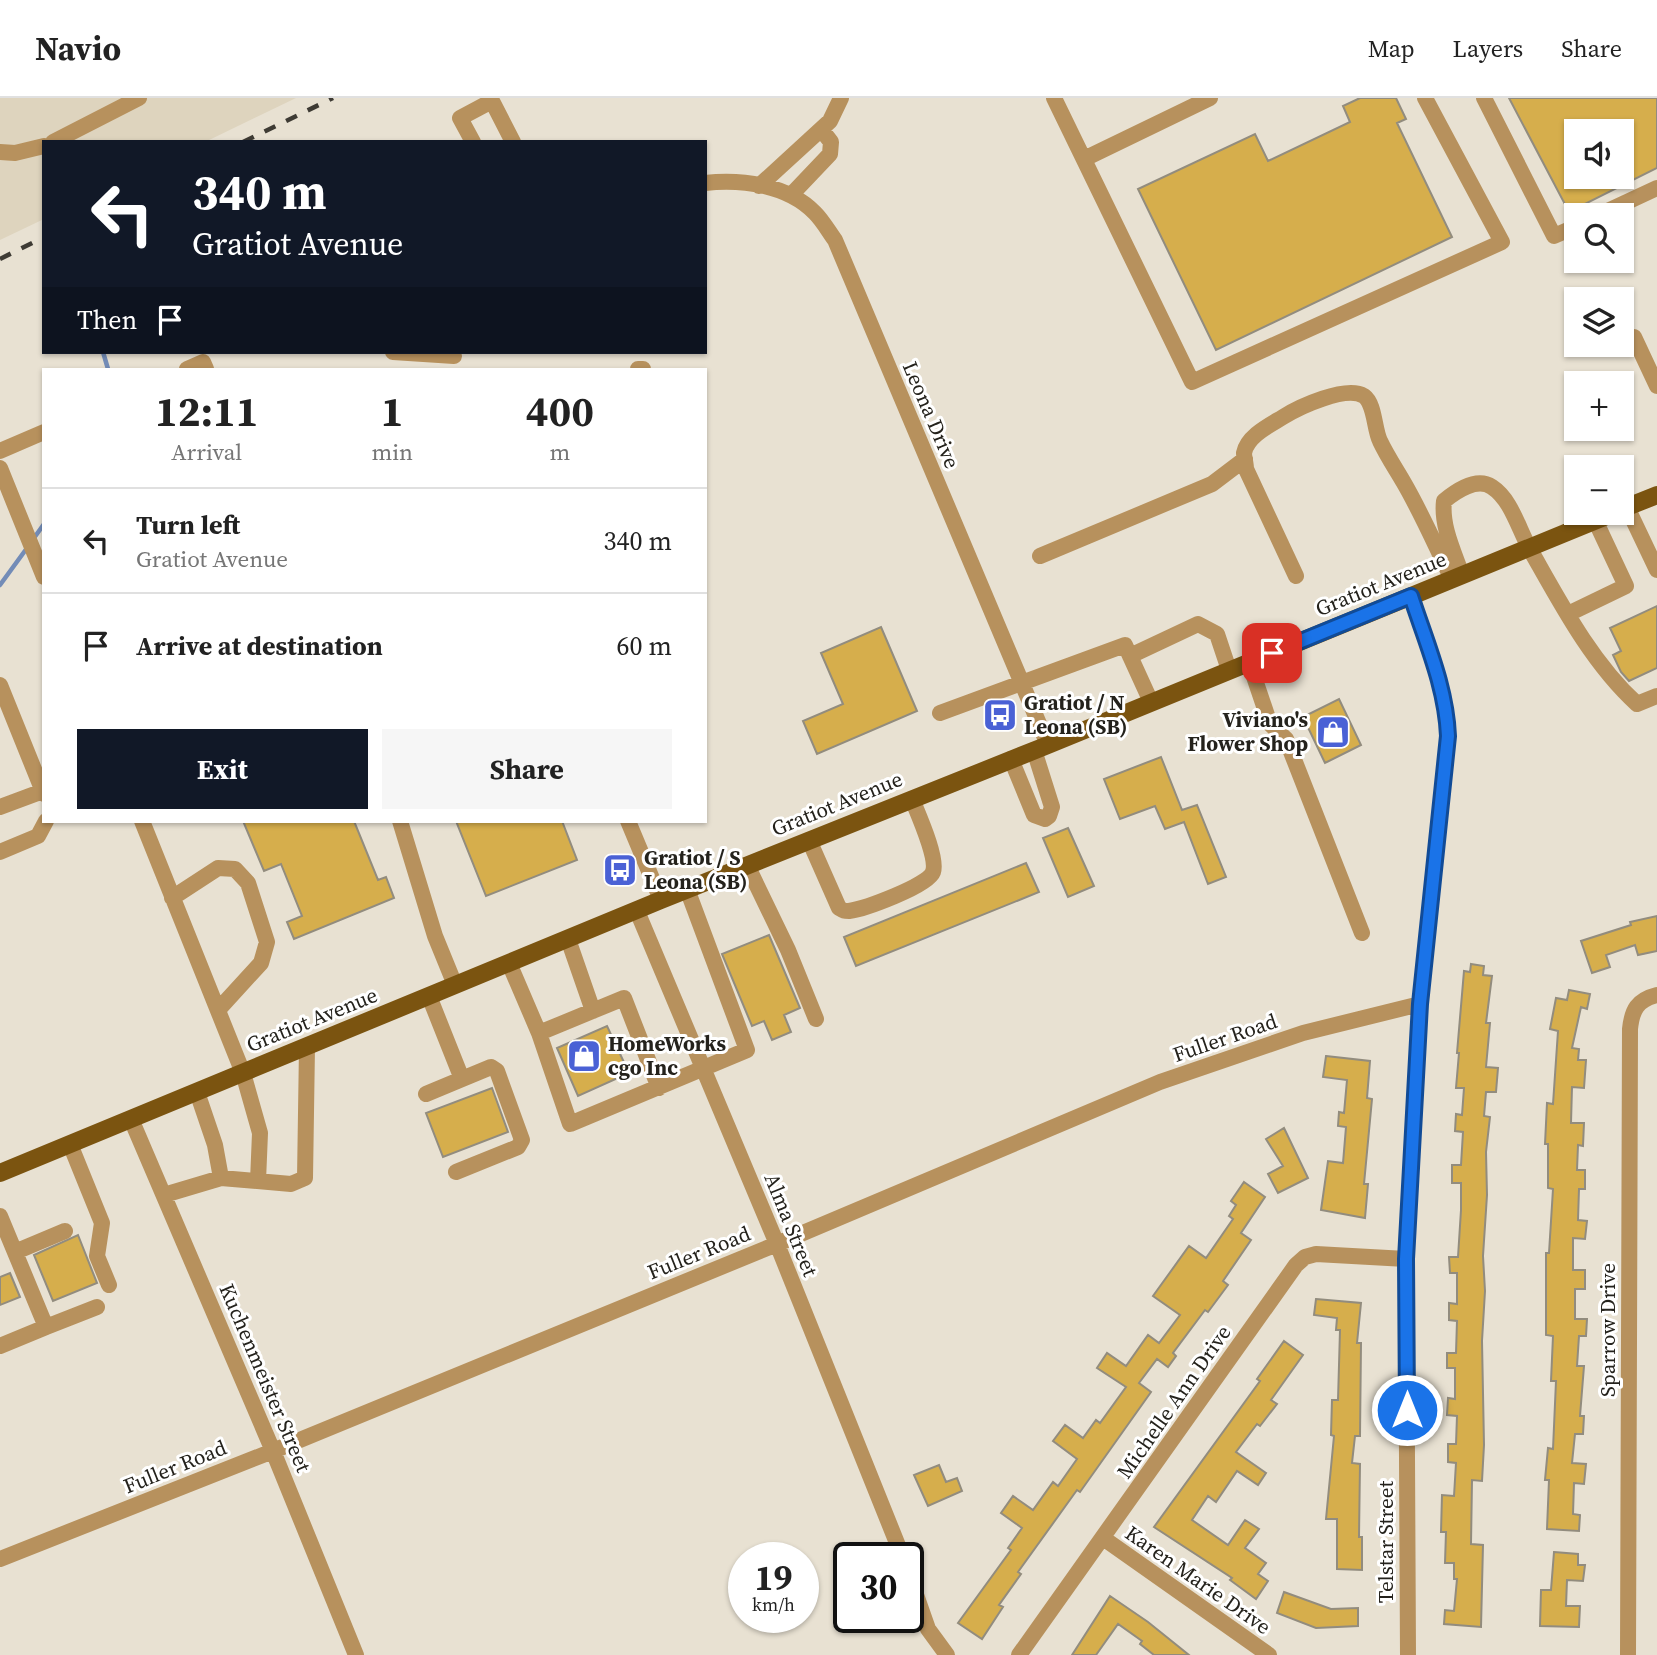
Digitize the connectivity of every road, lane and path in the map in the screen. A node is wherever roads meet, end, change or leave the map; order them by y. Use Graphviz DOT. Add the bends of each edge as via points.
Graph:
graph roads {
  1 [pos="139,98"];
  2 [pos="841,98"];
  3 [pos="1054,98"];
  4 [pos="1210,98"];
  5 [pos="1425,98"];
  6 [pos="1484,98"];
  7 [pos="821,129"];
  8 [pos="57,140"];
  9 [pos="472,140"];
  10 [pos="512,140"];
  11 [pos="42,146"];
  12 [pos="0,152"];
  13 [pos="1084,159"];
  14 [pos="707,183"];
  15 [pos="759,186"];
  16 [pos="1657,188"];
  17 [pos="792,194"];
  18 [pos="1625,203"];
  19 [pos="1564,232"];
  20 [pos="1634,337"];
  21 [pos="410,354"];
  22 [pos="454,359"];
  23 [pos="189,368"];
  24 [pos="206,368"];
  25 [pos="1657,386"];
  26 [pos="42,433"];
  27 [pos="0,451"];
  28 [pos="1245,460"];
  29 [pos="0,468"];
  30 [pos="1657,495"];
  31 [pos="1634,505"];
  32 [pos="1583,525"];
  33 [pos="1597,525"];
  34 [pos="1630,525"];
  35 [pos="1529,548"];
  36 [pos="1040,556"];
  37 [pos="1657,570"];
  38 [pos="42,572"];
  39 [pos="1296,576"];
  40 [pos="1457,577"];
  41 [pos="1411,596"];
  42 [pos="1567,614"];
  43 [pos="1130,656"];
  44 [pos="1249,662"];
  45 [pos="1229,670"];
  46 [pos="1020,684"];
  47 [pos="0,685"];
  48 [pos="1657,696"];
  49 [pos="1151,702"];
  50 [pos="940,713"];
  51 [pos="1041,747"];
  52 [pos="1011,759"];
  53 [pos="42,790"];
  54 [pos="42,793"];
  55 [pos="912,799"];
  56 [pos="0,807"];
  57 [pos="45,823"];
  58 [pos="143,823"];
  59 [pos="401,823"];
  60 [pos="629,823"];
  61 [pos="809,840"];
  62 [pos="0,852"];
  63 [pos="747,865"];
  64 [pos="687,889"];
  65 [pos="173,898"];
  66 [pos="661,900"];
  67 [pos="637,911"];
  68 [pos="1362,933"];
  69 [pos="568,939"];
  70 [pos="509,963"];
  71 [pos="455,985"];
  72 [pos="1657,995"];
  73 [pos="429,996"];
  74 [pos="1420,1004"];
  75 [pos="218,1010"];
  76 [pos="593,1011"];
  77 [pos="816,1019"];
  78 [pos="539,1033"];
  79 [pos="307,1047"];
  80 [pos="703,1068"];
  81 [pos="243,1073"];
  82 [pos="462,1079"];
  83 [pos="659,1088"];
  84 [pos="197,1092"];
  85 [pos="426,1094"];
  86 [pos="131,1119"];
  87 [pos="70,1144"];
  88 [pos="456,1172"];
  89 [pos="0,1173"];
  90 [pos="221,1178"];
  91 [pos="258,1181"];
  92 [pos="164,1195"];
  93 [pos="0,1216"];
  94 [pos="65,1231"];
  95 [pos="777,1244"];
  96 [pos="15,1252"];
  97 [pos="1406,1259"];
  98 [pos="109,1285"];
  99 [pos="97,1307"];
  100 [pos="46,1327"];
  101 [pos="0,1346"];
  102 [pos="274,1451"];
  103 [pos="1103,1538"];
  104 [pos="897,1542"];
  105 [pos="0,1559"];
  106 [pos="924,1618"];
  107 [pos="356,1655"];
  108 [pos="947,1655"];
  109 [pos="1019,1655"];
  110 [pos="1269,1655"];
  111 [pos="1408,1655"];
  112 [pos="1628,1655"];
  1 -- 8 [label="street"];
  2 -- 7 [label="street"];
  3 -- 13 [label="street"];
  4 -- 13 [label="street"];
  5 -- 13 [label="street" via="1502,243 1192,383"];
  6 -- 19 [label="street" via="1554,236"];
  7 -- 15 [label="street"];
  7 -- 17 [label="street" via="831,142 830,154"];
  9 -- 10 [label="street" via="460,118 492,101"];
  11 -- 12 [label="street"];
  14 -- 15 [label="street, Leona Drive"];
  15 -- 17 [label="street, Leona Drive"];
  16 -- 18 [label="street"];
  17 -- 46 [label="street, Leona Drive" via="816,214 835,240"];
  20 -- 25 [label="street"];
  21 -- 22 [label="street"];
  23 -- 24 [label="street" via="203,362"];
  26 -- 27 [label="street"];
  28 -- 36 [label="street" via="1212,484"];
  28 -- 39 [label="street"];
  28 -- 40 [label="street" via="1249,443 1293,411 1343,394 1366,398 1383,447"];
  29 -- 38 [label="street"];
  30 -- 31 [label="main road, Gratiot Avenue"];
  32 -- 35 [label="main road, Gratiot Avenue"];
  33 -- 42 [label="street" via="1626,586"];
  34 -- 37 [label="street"];
  35 -- 40 [label="main road, Gratiot Avenue"];
  35 -- 40 [label="street" via="1506,501 1491,486 1465,487 1444,501 1443,510"];
  35 -- 42 [label="street"];
  40 -- 41 [label="main road, Gratiot Avenue"];
  41 -- 44 [label="main road, Gratiot Avenue"];
  41 -- 74 [label="street, Telstar Street" via="1443,694 1448,736"];
  42 -- 48 [label="street" via="1618,687 1637,705"];
  43 -- 45 [label="street" via="1198,624 1217,634"];
  43 -- 46 [label="street" via="1125,645"];
  43 -- 49 [label="street"];
  44 -- 45 [label="main road, Gratiot Avenue"];
  44 -- 68 [label="street" via="1270,724 1286,739"];
  45 -- 49 [label="main road, Gratiot Avenue"];
  46 -- 50 [label="street"];
  46 -- 51 [label="street, Leona Drive"];
  47 -- 53 [label="street"];
  49 -- 51 [label="main road, Gratiot Avenue"];
  51 -- 52 [label="main road, Gratiot Avenue"];
  51 -- 52 [label="street, Leona Drive" via="1052,807 1045,819 1034,815"];
  52 -- 55 [label="main road, Gratiot Avenue"];
  54 -- 56 [label="street"];
  55 -- 61 [label="main road, Gratiot Avenue"];
  55 -- 61 [label="street" via="934,871 901,892 846,911 839,908"];
  57 -- 62 [label="street" via="38,836"];
  58 -- 65 [label="street"];
  59 -- 71 [label="street"];
  60 -- 66 [label="street"];
  61 -- 63 [label="main road, Gratiot Avenue"];
  63 -- 64 [label="main road, Gratiot Avenue"];
  63 -- 77 [label="street"];
  64 -- 66 [label="main road, Gratiot Avenue"];
  64 -- 80 [label="street" via="747,1050"];
  65 -- 75 [label="street"];
  65 -- 75 [label="street" via="218,868 235,869 248,883 267,942 261,963"];
  66 -- 67 [label="main road, Gratiot Avenue"];
  67 -- 69 [label="main road, Gratiot Avenue"];
  67 -- 80 [label="street, Alma Street"];
  69 -- 70 [label="main road, Gratiot Avenue"];
  69 -- 76 [label="street"];
  70 -- 71 [label="main road, Gratiot Avenue"];
  70 -- 78 [label="street"];
  71 -- 73 [label="main road, Gratiot Avenue"];
  72 -- 112 [label="street, Sparrow Drive" via="1635,1006 1630,1029"];
  73 -- 79 [label="main road, Gratiot Avenue"];
  73 -- 82 [label="street"];
  74 -- 95 [label="street, Fuller Road" via="1303,1033 1160,1082"];
  74 -- 97 [label="street, Telstar Street"];
  75 -- 81 [label="street"];
  76 -- 78 [label="street"];
  76 -- 83 [label="street" via="624,998"];
  78 -- 83 [label="street" via="570,1124"];
  79 -- 81 [label="main road, Gratiot Avenue"];
  79 -- 91 [label="street" via="305,1178 291,1184"];
  80 -- 83 [label="street"];
  80 -- 95 [label="street, Alma Street"];
  81 -- 84 [label="main road, Gratiot Avenue"];
  81 -- 91 [label="street" via="260,1133"];
  82 -- 85 [label="street"];
  82 -- 88 [label="street" via="491,1067 497,1071 522,1140 518,1147"];
  84 -- 86 [label="main road, Gratiot Avenue"];
  84 -- 90 [label="street"];
  86 -- 87 [label="main road, Gratiot Avenue"];
  86 -- 92 [label="street, Kuchenmeister Street"];
  87 -- 89 [label="main road, Gratiot Avenue"];
  87 -- 98 [label="street" via="102,1223 97,1256"];
  90 -- 91 [label="street"];
  90 -- 92 [label="street"];
  92 -- 102 [label="street, Kuchenmeister Street"];
  93 -- 96 [label="street"];
  94 -- 96 [label="street"];
  95 -- 102 [label="street, Fuller Road"];
  95 -- 104 [label="street, Alma Street"];
  96 -- 100 [label="street"];
  97 -- 103 [label="street, Michelle Ann Drive" via="1316,1254 1296,1265"];
  97 -- 111 [label="street, Telstar Street"];
  99 -- 100 [label="street"];
  100 -- 101 [label="street"];
  102 -- 105 [label="street, Fuller Road"];
  102 -- 107 [label="street, Kuchenmeister Street"];
  103 -- 109 [label="street, Michelle Ann Drive"];
  103 -- 110 [label="street, Karen Marie Drive"];
  106 -- 108 [label="street"];
}
